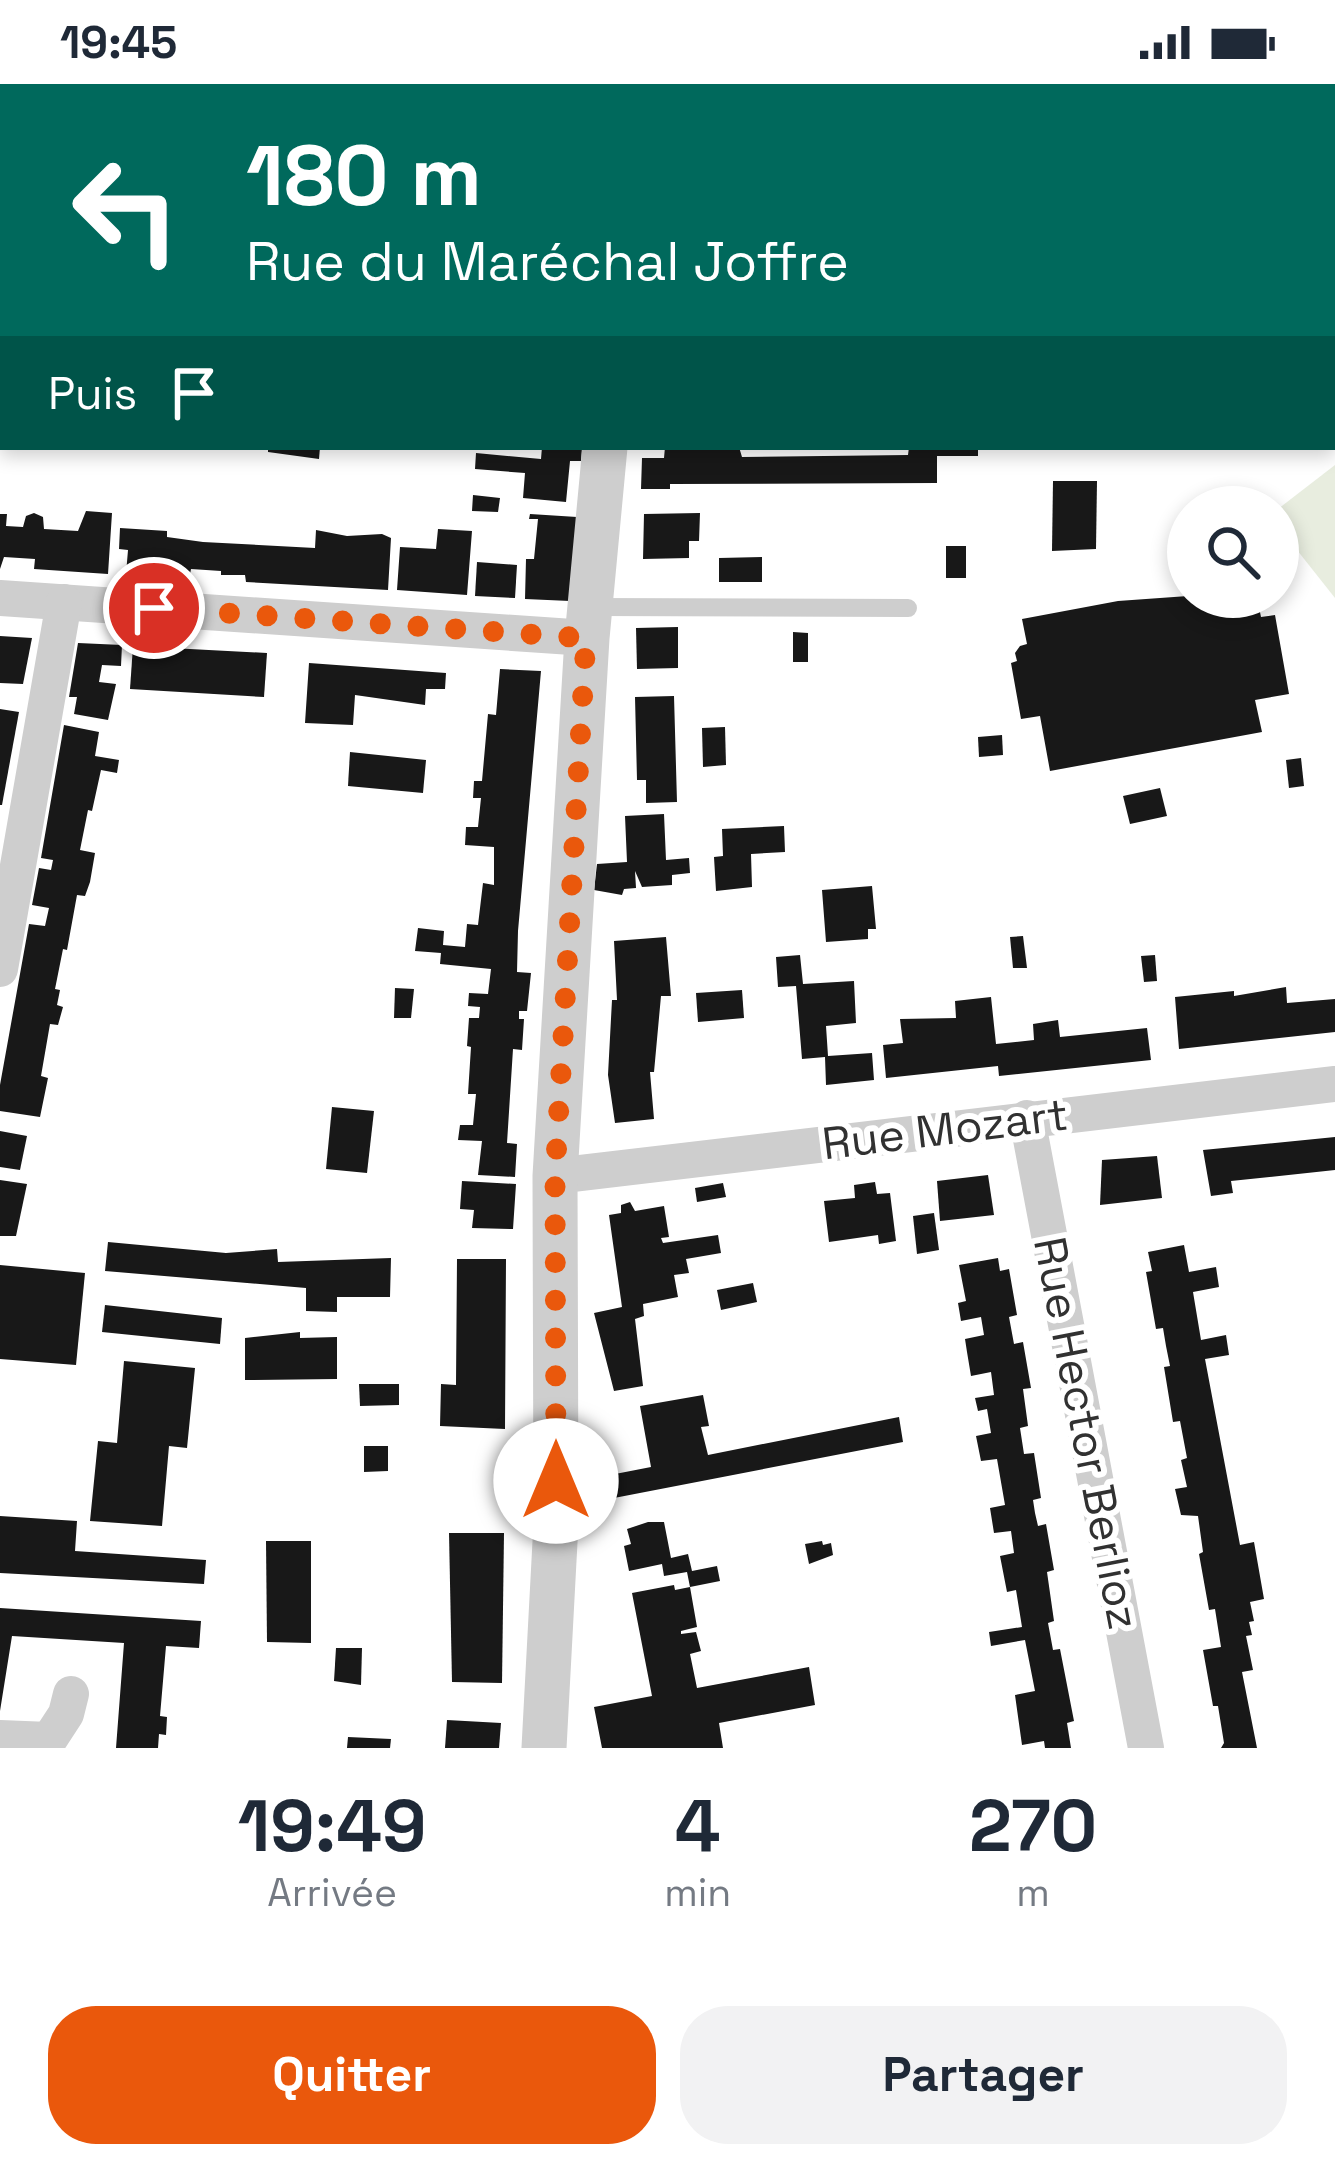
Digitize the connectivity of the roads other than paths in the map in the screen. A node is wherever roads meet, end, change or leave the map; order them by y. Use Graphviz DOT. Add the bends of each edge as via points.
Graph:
graph roads {
  1 [pos="605,450"];
  2 [pos="0,598"];
  3 [pos="64,602"];
  4 [pos="908,608"];
  5 [pos="588,623"];
  6 [pos="0,968"];
  7 [pos="1335,1084"];
  8 [pos="1028,1118"];
  9 [pos="555,1176"];
  10 [pos="70,1694"];
  11 [pos="0,1738"];
  12 [pos="544,1748"];
  13 [pos="1146,1748"];
  1 -- 5 [label="street"];
  2 -- 3 [label="street"];
  3 -- 5 [label="street"];
  3 -- 6 [label="street"];
  4 -- 5 [label="lane"];
  5 -- 9 [label="street"];
  7 -- 8 [label="street, Rue Mozart"];
  8 -- 9 [label="street, Rue Mozart"];
  8 -- 13 [label="street, Rue Hector Berlioz"];
  9 -- 12 [label="street" via="556,1523"];
  10 -- 11 [label="street" via="49,1740"];
}
